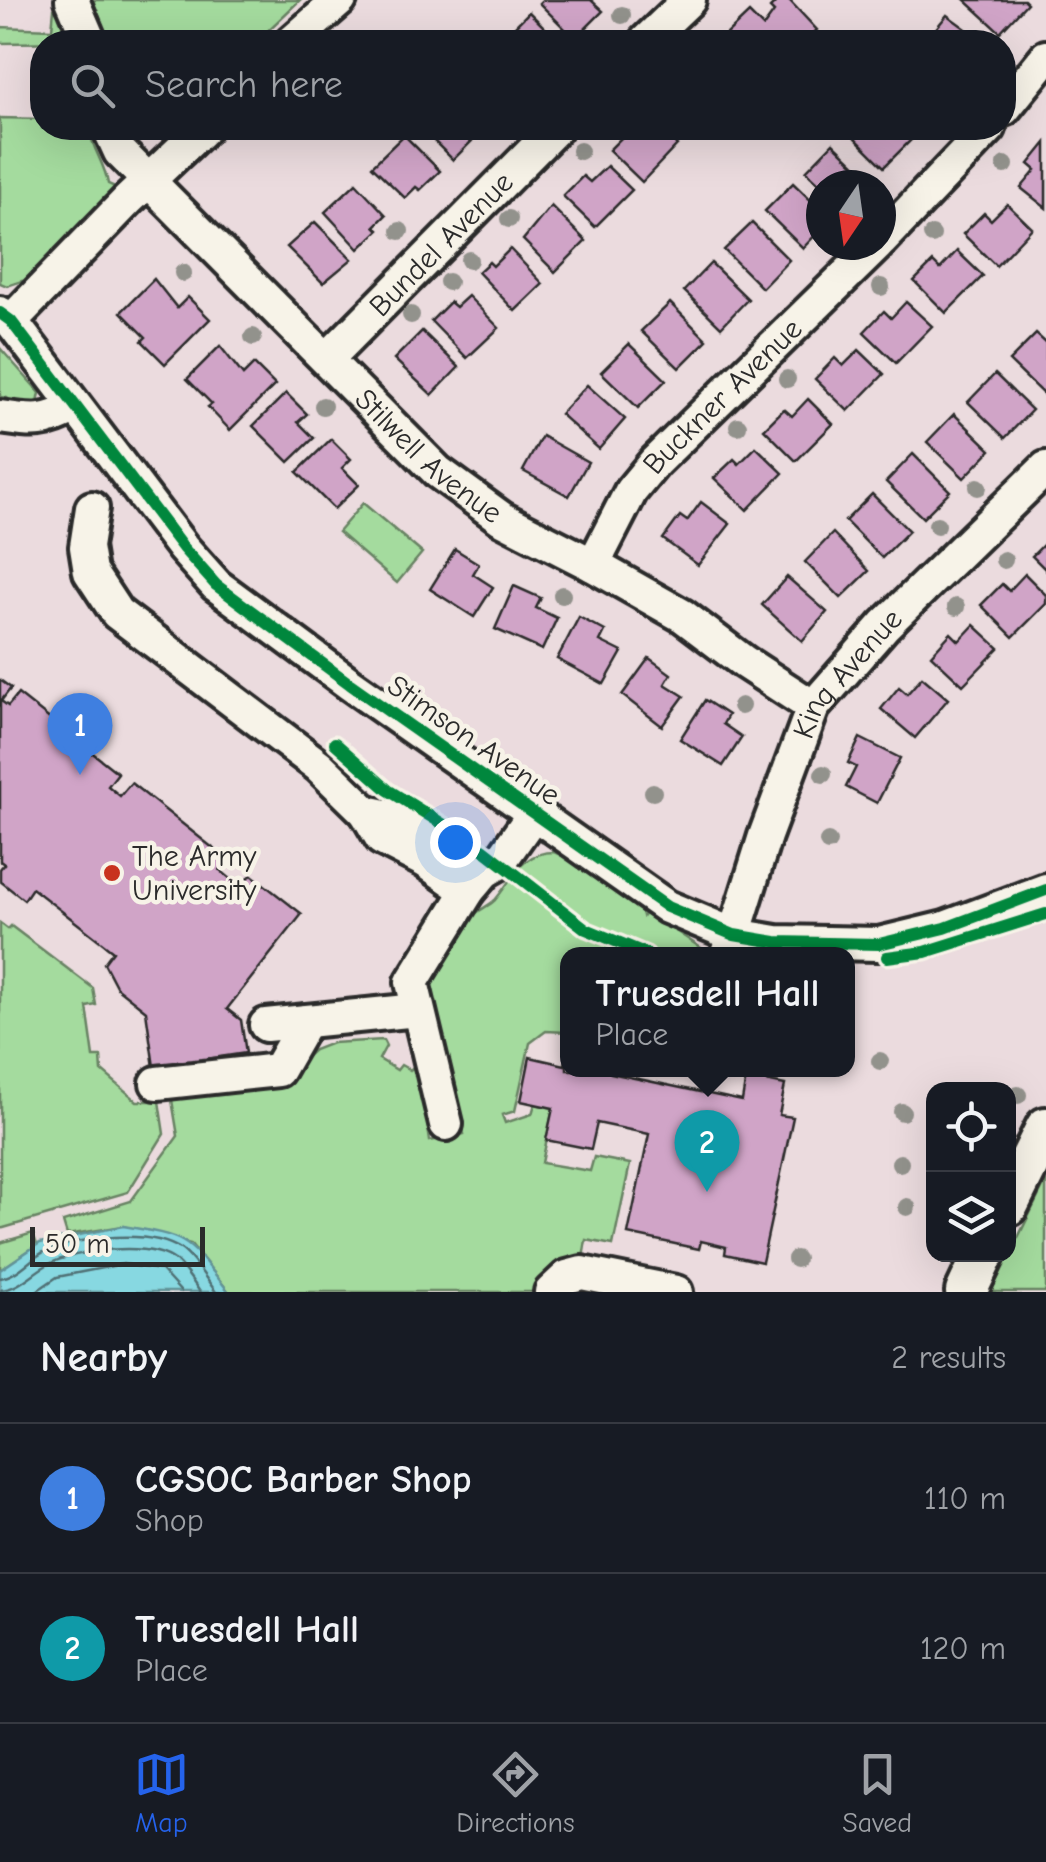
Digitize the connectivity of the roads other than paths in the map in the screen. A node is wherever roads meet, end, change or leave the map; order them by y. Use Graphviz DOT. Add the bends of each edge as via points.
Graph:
graph roads {
  1 [pos="72,0"];
  2 [pos="340,0"];
  3 [pos="690,0"];
  4 [pos="85,30"];
  5 [pos="306,30"];
  6 [pos="658,30"];
  7 [pos="1046,56"];
  8 [pos="1016,94"];
  9 [pos="115,140"];
  10 [pos="192,140"];
  11 [pos="544,140"];
  12 [pos="978,140"];
  13 [pos="150,181"];
  14 [pos="896,225"];
  15 [pos="862,260"];
  16 [pos="6,317"];
  17 [pos="327,359"];
  18 [pos="76,407"];
  19 [pos="0,418"];
  20 [pos="1046,468"];
  21 [pos="92,508"];
  22 [pos="592,564"];
  23 [pos="812,706"];
  24 [pos="535,812"];
  25 [pos="476,881"];
  26 [pos="1044,892"];
  27 [pos="731,945"];
  28 [pos="418,1010"];
  29 [pos="306,1022"];
  30 [pos="266,1025"];
  31 [pos="157,1083"];
  32 [pos="446,1124"];
  33 [pos="1046,1128"];
  34 [pos="1016,1189"];
  35 [pos="980,1262"];
  36 [pos="552,1292"];
  37 [pos="676,1292"];
  38 [pos="966,1292"];
  1 -- 4 [label="street"];
  2 -- 5 [label="street"];
  3 -- 6 [label="street"];
  7 -- 8 [label="street"];
  9 -- 13 [label="street, Stilwell Avenue"];
  10 -- 13 [label="street"];
  11 -- 17 [label="street, Bundel Avenue"];
  12 -- 14 [label="street, Buckner Avenue"];
  13 -- 16 [label="street"];
  13 -- 17 [label="street, Stilwell Avenue"];
  15 -- 22 [label="street, Buckner Avenue" via="655,462 631,491"];
  16 -- 18 [label="street, Stimson Avenue"];
  17 -- 22 [label="street, Stilwell Avenue" via="475,502"];
  18 -- 19 [label="street" via="52,420"];
  18 -- 24 [label="street, Stimson Avenue" via="216,585"];
  20 -- 23 [label="street, King Avenue"];
  21 -- 25 [label="street" via="90,572 117,613 334,778 366,812 394,816 431,835"];
  22 -- 23 [label="street, Stilwell Avenue" via="682,616"];
  23 -- 27 [label="street, King Avenue"];
  24 -- 25 [label="street" via="499,863"];
  24 -- 27 [label="street, Stimson Avenue"];
  25 -- 28 [label="street" via="412,982"];
  26 -- 27 [label="street, Stimson Avenue" via="879,944"];
  28 -- 29 [label="street"];
  28 -- 32 [label="street"];
  29 -- 30 [label="street"];
  29 -- 31 [label="street" via="278,1070"];
  33 -- 34 [label="main road"];
  35 -- 38 [label="main road"];
  36 -- 37 [label="street" via="567,1277 582,1274"];
}
